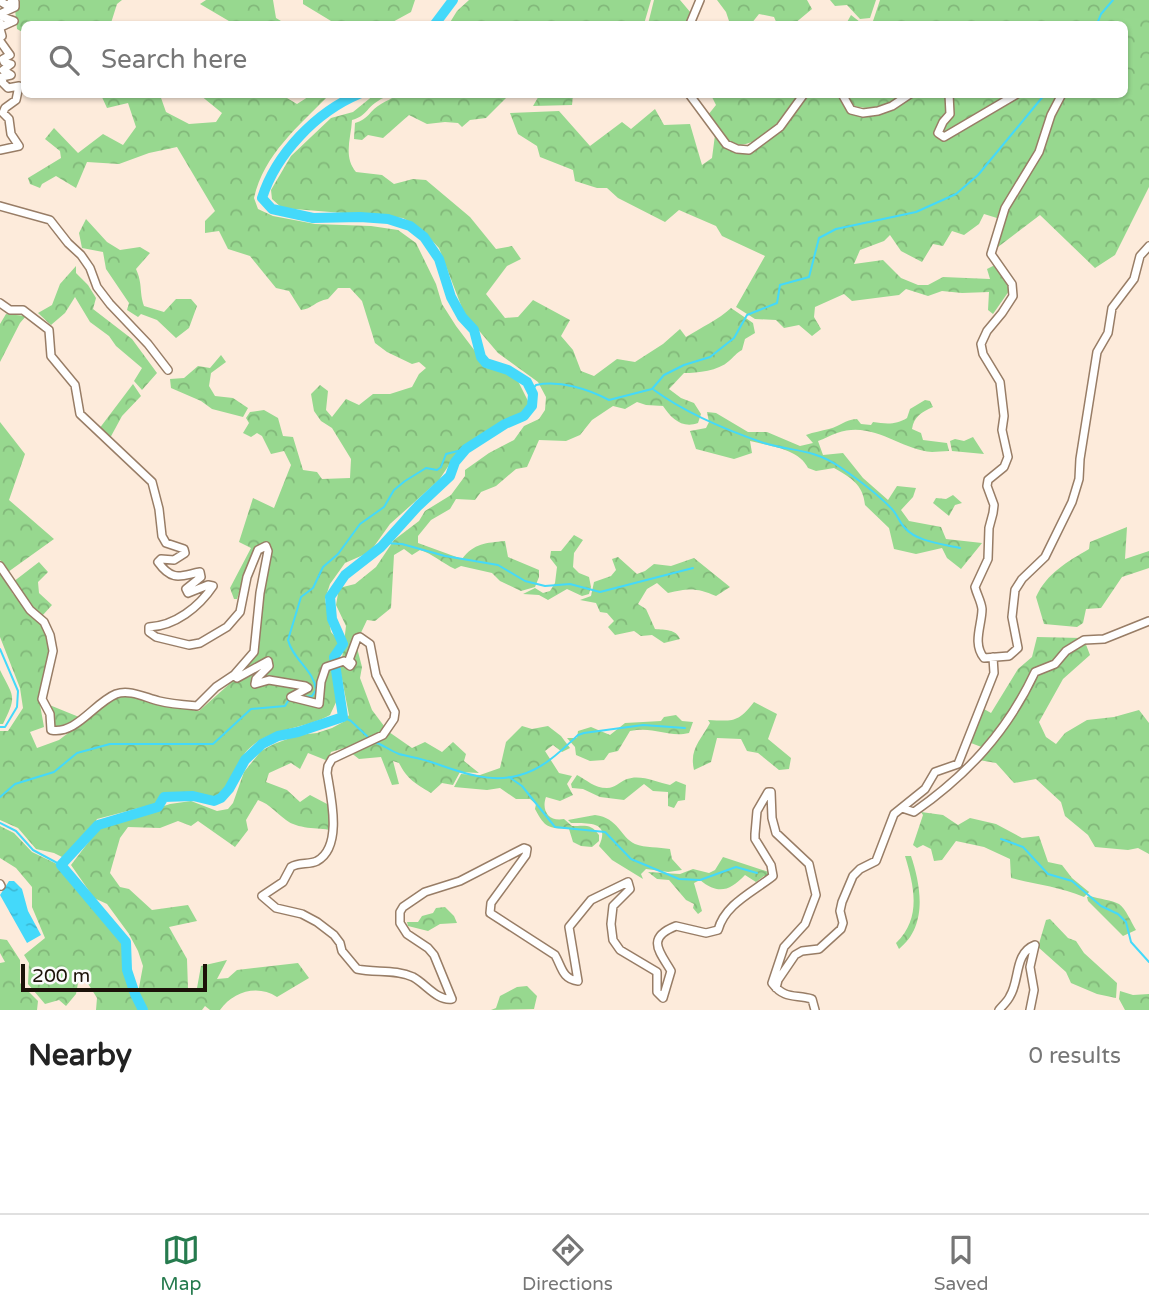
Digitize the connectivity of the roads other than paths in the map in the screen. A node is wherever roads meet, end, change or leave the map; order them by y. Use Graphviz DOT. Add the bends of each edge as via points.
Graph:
graph roads {
  1 [pos="700,0"];
  2 [pos="0,1"];
  3 [pos="691,21"];
  4 [pos="0,23"];
  5 [pos="0,29"];
  6 [pos="0,39"];
  7 [pos="692,98"];
  8 [pos="801,98"];
  9 [pos="844,98"];
  10 [pos="904,98"];
  11 [pos="949,98"];
  12 [pos="1010,98"];
  13 [pos="1060,98"];
  14 [pos="0,150"];
  15 [pos="0,206"];
  16 [pos="1149,246"];
  17 [pos="0,303"];
  18 [pos="168,370"];
  19 [pos="0,566"];
  20 [pos="1149,621"];
  21 [pos="993,657"];
  22 [pos="234,676"];
  23 [pos="902,808"];
  24 [pos="776,988"];
  25 [pos="815,1010"];
  26 [pos="999,1010"];
  27 [pos="1030,1010"];
  1 -- 3 [label="street"];
  2 -- 4 [label="street" via="8,6 15,2 15,7 2,13 14,21"];
  5 -- 6 [label="street"];
  6 -- 14 [label="street" via="10,55 4,62 11,64 3,70 11,75 2,78 3,83 8,88 19,86 16,100 3,113 19,146"];
  7 -- 8 [label="street" via="726,144 748,150 780,127"];
  9 -- 10 [label="street" via="851,110 863,113"];
  11 -- 12 [label="street" via="950,114 938,133 944,137"];
  13 -- 21 [label="street" via="1039,152 1005,208 991,254 1012,284 1013,296 981,344 1000,382 1008,457 1004,467 988,480 994,505 988,559 975,587 982,612 978,629 981,654"];
  15 -- 18 [label="street" via="50,220 81,255 110,304"];
  16 -- 21 [label="street" via="1140,256 1134,279 1112,308 1108,333 1097,352 1076,492 1045,557 1016,590 1012,617 1018,648 1009,656"];
  17 -- 22 [label="street" via="10,310 23,310 49,330 51,356 75,385 80,414 152,482 162,536 185,554 158,562 176,576 200,572 201,577 186,589 188,593 213,586 190,611 168,624 149,627 149,632 189,645 227,627 240,612 247,577 258,550 266,545 254,652"];
  19 -- 22 [label="street" via="50,635 53,651 42,699 50,713 51,730 71,727 118,694 197,706"];
  20 -- 23 [label="street" via="1104,639 1084,640 1055,664 1035,672 1023,698 973,764 914,812"];
  21 -- 23 [label="street" via="994,673 958,764 935,772 925,789"];
  22 -- 24 [label="street" via="268,661 255,684 269,680 305,686 308,688 291,697 319,704 326,667 344,660 350,666 357,638 370,643 376,675 395,712 394,719 383,735 332,759 327,773 334,831 331,843 318,860 294,864 283,882 262,896 272,906 302,914 334,935 357,969 405,974 452,999 434,955 407,934 400,912 425,892 527,849 491,904 490,914 555,955 560,970 578,981 569,927 591,900 628,882 628,892 613,906 613,940 620,950 657,972 657,992 663,998 671,971 658,952 660,937 676,926 706,933 718,930 732,907 773,876 755,839 757,811 771,792 776,833 809,864 816,895 800,933 784,947 772,983"];
  23 -- 24 [label="street" via="894,814 876,861 853,876 840,911 841,929 819,949 795,955"];
  24 -- 25 [label="street" via="792,998 812,999"];
  26 -- 27 [label="street" via="1010,997 1025,952 1035,946"];
}
